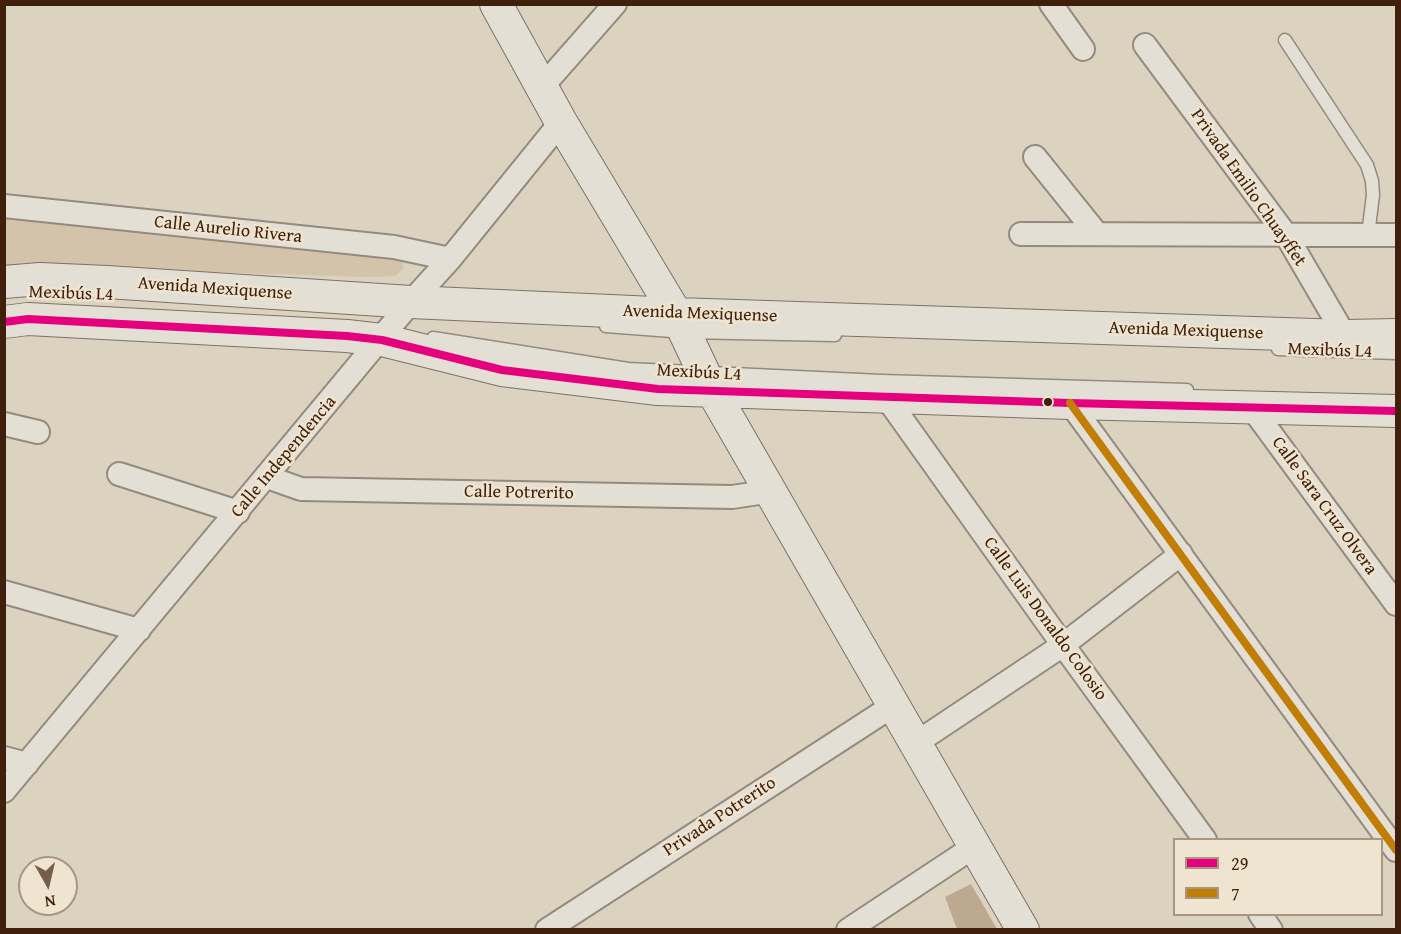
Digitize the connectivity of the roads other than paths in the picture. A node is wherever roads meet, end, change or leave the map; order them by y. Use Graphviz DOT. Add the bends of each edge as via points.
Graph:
graph roads {
  1 [pos="496,4"];
  2 [pos="615,4"];
  3 [pos="1051,4"];
  4 [pos="1285,40"];
  5 [pos="1145,45"];
  6 [pos="1083,49"];
  7 [pos="542,87"];
  8 [pos="561,122"];
  9 [pos="1035,157"];
  10 [pos="4,206"];
  11 [pos="1021,234"];
  12 [pos="1097,234"];
  13 [pos="1286,235"];
  14 [pos="1368,236"];
  15 [pos="1396,236"];
  16 [pos="450,259"];
  17 [pos="4,282"];
  18 [pos="4,294"];
  19 [pos="45,307"];
  20 [pos="408,307"];
  21 [pos="69,309"];
  22 [pos="4,311"];
  23 [pos="509,319"];
  24 [pos="4,322"];
  25 [pos="681,323"];
  26 [pos="591,325"];
  27 [pos="385,335"];
  28 [pos="849,335"];
  29 [pos="1396,335"];
  30 [pos="1345,336"];
  31 [pos="1271,349"];
  32 [pos="1396,353"];
  33 [pos="709,382"];
  34 [pos="1202,391"];
  35 [pos="886,397"];
  36 [pos="1070,403"];
  37 [pos="1252,408"];
  38 [pos="1396,411"];
  39 [pos="4,424"];
  40 [pos="38,432"];
  41 [pos="119,474"];
  42 [pos="267,477"];
  43 [pos="772,491"];
  44 [pos="238,512"];
  45 [pos="1181,554"];
  46 [pos="4,592"];
  47 [pos="1396,604"];
  48 [pos="139,630"];
  49 [pos="1063,645"];
  50 [pos="894,705"];
  51 [pos="916,743"];
  52 [pos="4,758"];
  53 [pos="27,764"];
  54 [pos="4,791"];
  55 [pos="1204,838"];
  56 [pos="975,846"];
  57 [pos="1396,850"];
  58 [pos="1261,916"];
  59 [pos="547,930"];
  60 [pos="848,930"];
  61 [pos="1023,930"];
  62 [pos="1271,930"];
  1 -- 7 [label="main road"];
  2 -- 7 [label="street"];
  3 -- 6 [label="street"];
  4 -- 14 [label="lane" via="1367,165 1373,195"];
  5 -- 13 [label="street, Privada Emilio Chuayffet"];
  7 -- 8 [label="main road"];
  8 -- 16 [label="street, Calle Independencia"];
  8 -- 25 [label="main road"];
  9 -- 12 [label="street"];
  10 -- 16 [label="street, Calle Aurelio Rivera" via="394,247"];
  11 -- 12 [label="street"];
  12 -- 13 [label="street"];
  13 -- 14 [label="street"];
  13 -- 30 [label="street, Privada Emilio Chuayffet"];
  14 -- 15 [label="street"];
  16 -- 20 [label="street, Calle Independencia"];
  17 -- 20 [label="main road, Avenida Mexiquense" via="107,282"];
  18 -- 20 [label="lane, Mexibús L4" via="54,291"];
  19 -- 22 [label="lane, Mexibús L4"];
  20 -- 23 [label="lane, Mexibús L4"];
  20 -- 25 [label="main road, Avenida Mexiquense"];
  20 -- 27 [label="street, Calle Independencia"];
  21 -- 27 [label="lane, Mexibús L4"];
  24 -- 27 [label="main road" via="28,319"];
  25 -- 26 [label="lane"];
  25 -- 28 [label="lane"];
  25 -- 30 [label="main road, Avenida Mexiquense"];
  25 -- 33 [label="main road"];
  27 -- 33 [label="lane, Mexibús L4" via="417,336"];
  27 -- 33 [label="main road" via="502,370 658,389"];
  27 -- 42 [label="street, Calle Independencia"];
  29 -- 30 [label="main road, Avenida Mexiquense"];
  31 -- 32 [label="lane, Mexibús L4"];
  33 -- 34 [label="lane, Mexibús L4"];
  33 -- 35 [label="main road"];
  33 -- 43 [label="main road"];
  35 -- 36 [label="main road"];
  35 -- 49 [label="street, Calle Luis Donaldo Colosio"];
  36 -- 37 [label="main road"];
  36 -- 45 [label="street"];
  37 -- 38 [label="main road"];
  37 -- 47 [label="street, Calle Sara Cruz Olvera"];
  39 -- 40 [label="street"];
  41 -- 44 [label="street"];
  42 -- 43 [label="street, Calle Potrerito" via="301,489 732,496"];
  42 -- 44 [label="street, Calle Independencia"];
  43 -- 50 [label="main road"];
  44 -- 48 [label="street, Calle Independencia"];
  45 -- 49 [label="street"];
  45 -- 57 [label="street"];
  46 -- 48 [label="street"];
  48 -- 53 [label="street, Calle Independencia"];
  49 -- 51 [label="street"];
  49 -- 55 [label="street, Calle Luis Donaldo Colosio"];
  50 -- 51 [label="main road"];
  50 -- 59 [label="street, Privada Potrerito"];
  51 -- 56 [label="main road"];
  52 -- 53 [label="street"];
  53 -- 54 [label="street, Calle Independencia"];
  56 -- 60 [label="street"];
  56 -- 61 [label="main road"];
  58 -- 62 [label="street"];
}
